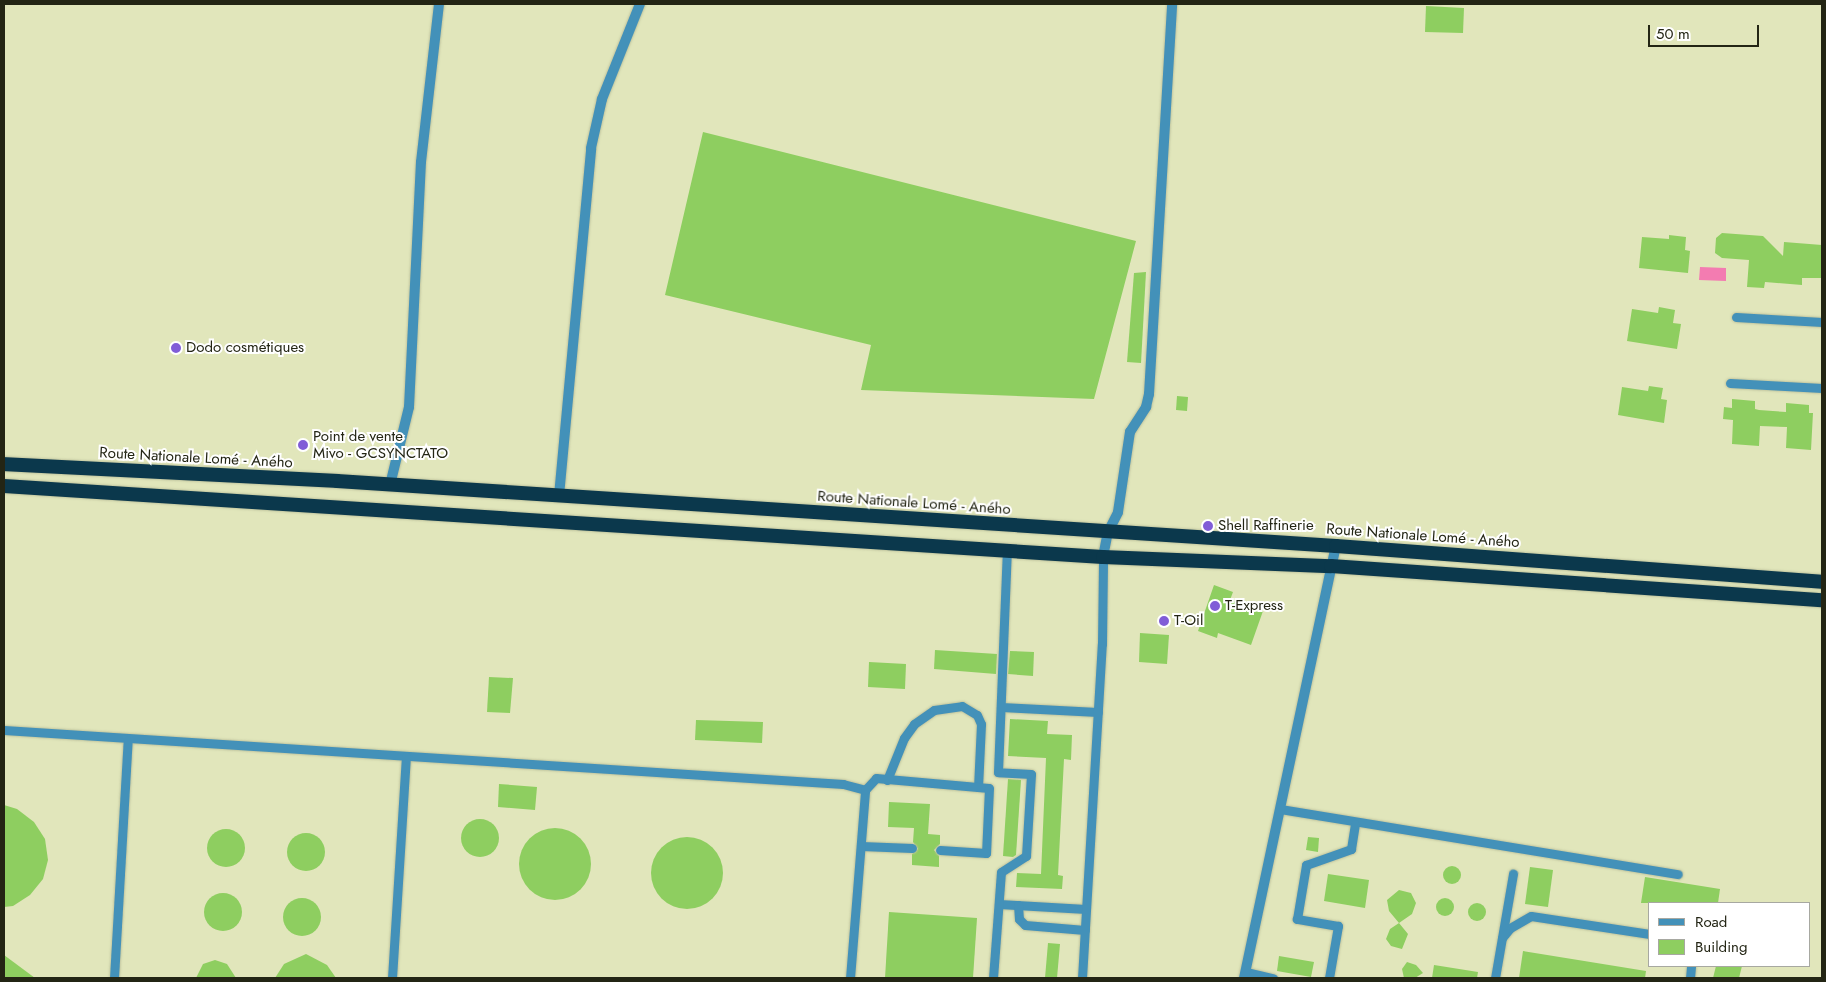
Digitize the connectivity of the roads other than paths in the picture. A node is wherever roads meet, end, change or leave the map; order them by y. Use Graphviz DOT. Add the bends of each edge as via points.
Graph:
graph roads {
  1 [pos="440,4"];
  2 [pos="640,4"];
  3 [pos="1172,4"];
  4 [pos="1736,318"];
  5 [pos="1822,322"];
  6 [pos="1730,383"];
  7 [pos="1822,388"];
  8 [pos="4,464"];
  9 [pos="390,485"];
  10 [pos="4,486"];
  11 [pos="559,496"];
  12 [pos="1108,532"];
  13 [pos="1336,546"];
  14 [pos="1007,550"];
  15 [pos="1103,557"];
  16 [pos="1331,566"];
  17 [pos="1822,582"];
  18 [pos="1822,600"];
  19 [pos="1001,707"];
  20 [pos="1098,712"];
  21 [pos="4,730"];
  22 [pos="128,738"];
  23 [pos="406,756"];
  24 [pos="887,780"];
  25 [pos="978,787"];
  26 [pos="865,790"];
  27 [pos="1280,809"];
  28 [pos="1355,824"];
  29 [pos="861,846"];
  30 [pos="912,848"];
  31 [pos="940,850"];
  32 [pos="1513,874"];
  33 [pos="1678,874"];
  34 [pos="999,904"];
  35 [pos="1018,905"];
  36 [pos="1086,909"];
  37 [pos="1085,930"];
  38 [pos="1648,934"];
  39 [pos="1502,938"];
  40 [pos="1245,975"];
  41 [pos="114,978"];
  42 [pos="392,978"];
  43 [pos="850,978"];
  44 [pos="993,978"];
  45 [pos="1082,978"];
  46 [pos="1274,978"];
  47 [pos="1329,978"];
  48 [pos="1495,978"];
  1 -- 9 [label="street" via="421,162 409,407"];
  2 -- 11 [label="street" via="602,99 591,148"];
  3 -- 12 [label="street" via="1149,394 1146,407 1130,432 1118,512"];
  4 -- 5 [label="lane"];
  6 -- 7 [label="lane"];
  8 -- 9 [label="highway, Route Nationale Lomé - Aného"];
  9 -- 11 [label="highway, Route Nationale Lomé - Aného"];
  10 -- 14 [label="highway"];
  11 -- 12 [label="highway, Route Nationale Lomé - Aného"];
  12 -- 13 [label="highway, Route Nationale Lomé - Aného"];
  12 -- 15 [label="street"];
  13 -- 16 [label="street"];
  13 -- 17 [label="highway, Route Nationale Lomé - Aného"];
  14 -- 15 [label="highway"];
  14 -- 19 [label="lane"];
  15 -- 16 [label="highway"];
  15 -- 20 [label="lane"];
  16 -- 18 [label="highway"];
  16 -- 27 [label="street"];
  19 -- 20 [label="lane"];
  19 -- 34 [label="lane" via="998,772 1031,774 1026,856 1001,872"];
  20 -- 36 [label="lane"];
  21 -- 22 [label="lane"];
  22 -- 23 [label="lane"];
  22 -- 41 [label="lane"];
  23 -- 26 [label="lane" via="843,784"];
  23 -- 42 [label="lane"];
  24 -- 25 [label="lane"];
  24 -- 25 [label="lane" via="904,738 914,724 934,710 962,706 977,715 981,724"];
  24 -- 26 [label="lane" via="876,778"];
  25 -- 31 [label="lane" via="990,788 986,853"];
  26 -- 29 [label="lane"];
  27 -- 28 [label="lane"];
  27 -- 40 [label="street"];
  28 -- 33 [label="lane"];
  28 -- 47 [label="lane" via="1351,849 1306,865 1297,919 1338,926"];
  29 -- 30 [label="lane"];
  29 -- 43 [label="lane"];
  32 -- 39 [label="lane"];
  34 -- 35 [label="lane"];
  34 -- 44 [label="lane"];
  35 -- 36 [label="lane"];
  35 -- 37 [label="lane" via="1019,919 1025,925"];
  36 -- 37 [label="lane"];
  37 -- 45 [label="lane"];
  38 -- 39 [label="lane" via="1531,916 1510,928"];
  39 -- 48 [label="lane"];
  40 -- 46 [label="lane"];
}
